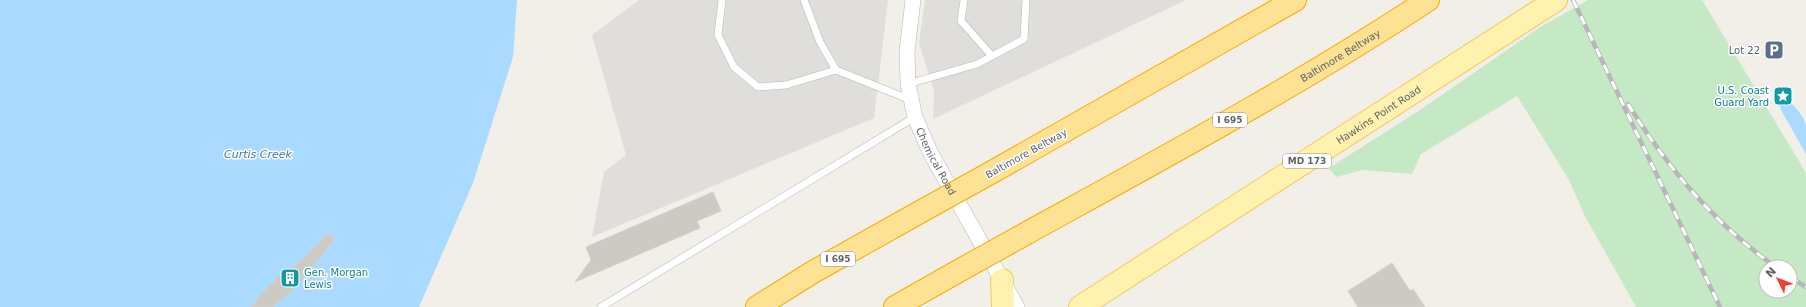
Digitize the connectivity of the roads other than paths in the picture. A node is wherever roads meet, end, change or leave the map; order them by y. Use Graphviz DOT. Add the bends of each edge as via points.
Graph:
graph roads {
  1 [pos="722,0"];
  2 [pos="804,0"];
  3 [pos="913,0"];
  4 [pos="964,0"];
  5 [pos="1026,0"];
  6 [pos="1296,0"];
  7 [pos="1428,0"];
  8 [pos="1556,0"];
  9 [pos="992,56"];
  10 [pos="836,70"];
  11 [pos="908,84"];
  12 [pos="911,100"];
  13 [pos="915,117"];
  14 [pos="1002,280"];
  15 [pos="601,307"];
  16 [pos="757,307"];
  17 [pos="895,307"];
  18 [pos="1003,307"];
  19 [pos="1017,307"];
  20 [pos="1080,307"];
  1 -- 10 [label="lane" via="718,35 734,67 758,87 786,85"];
  2 -- 10 [label="lane" via="820,42"];
  3 -- 11 [label="street, Chemical Road" via="907,52"];
  4 -- 9 [label="lane" via="962,21"];
  5 -- 9 [label="lane" via="1024,39"];
  6 -- 16 [label="highway, Baltimore Beltway / I 695, bridge" via="814,272"];
  7 -- 17 [label="highway, Baltimore Beltway / I 695, bridge" via="1372,37 1276,94"];
  8 -- 20 [label="main road, Hawkins Point Road / MD 173"];
  9 -- 11 [label="lane" via="978,64"];
  10 -- 12 [label="lane"];
  11 -- 12 [label="street, Chemical Road"];
  12 -- 13 [label="street, Chemical Road"];
  13 -- 14 [label="street, Chemical Road" via="930,152"];
  13 -- 15 [label="lane"];
  14 -- 18 [label="main road"];
  14 -- 19 [label="street, Chemical Road"];
}
